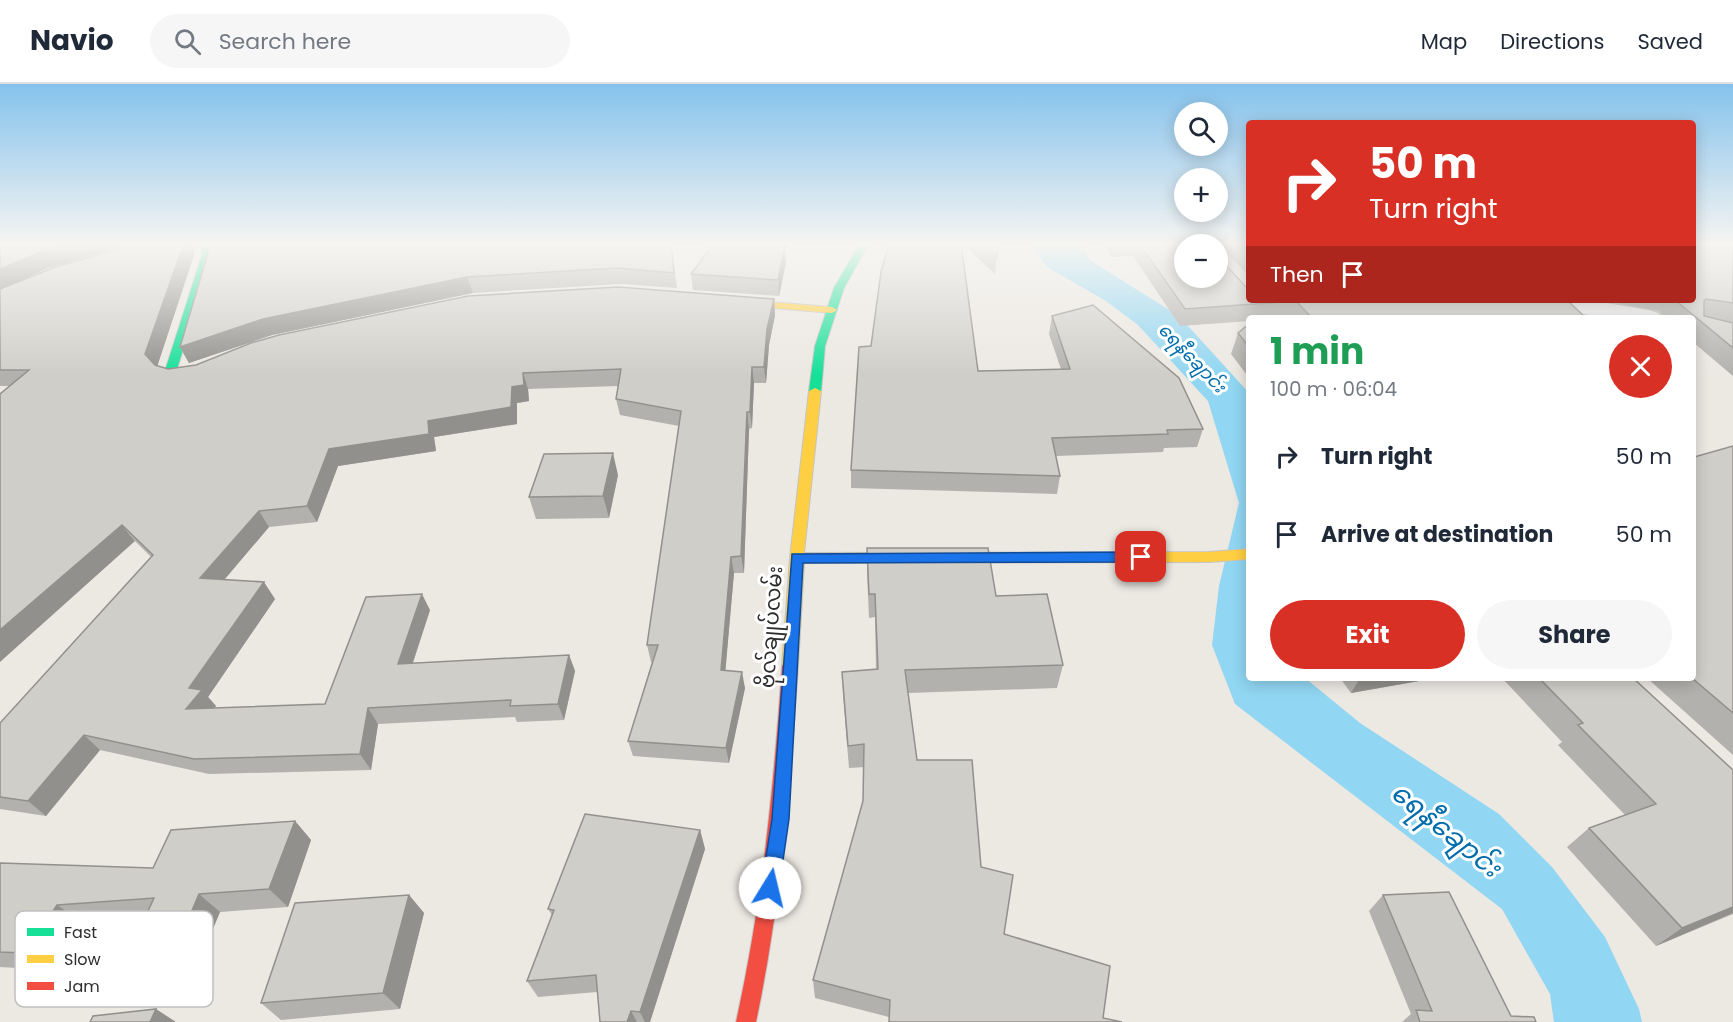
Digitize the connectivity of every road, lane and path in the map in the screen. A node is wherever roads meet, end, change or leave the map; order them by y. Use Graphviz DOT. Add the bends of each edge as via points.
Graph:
graph roads {
  1 [pos="197,287"];
  2 [pos="840,287"];
  3 [pos="714,301"];
  4 [pos="1562,303"];
  5 [pos="832,310"];
  6 [pos="1632,315"];
  7 [pos="227,361"];
  8 [pos="1246,554"];
  9 [pos="797,558"];
  10 [pos="746,1022"];
  1 -- 7 [label="main road" via="171,371 179,376 196,374"];
  2 -- 5 [label="main road, ဗိုလ်‌ချုပ်‌လမ်း"];
  3 -- 5 [label="main road"];
  4 -- 6 [label="street"];
  5 -- 9 [label="main road, ဗိုလ်‌ချုပ်‌လမ်း" via="820,346"];
  8 -- 9 [label="main road"];
  9 -- 10 [label="main road, ဗိုလ်‌ချုပ်‌လမ်း" via="780,819"];
}
